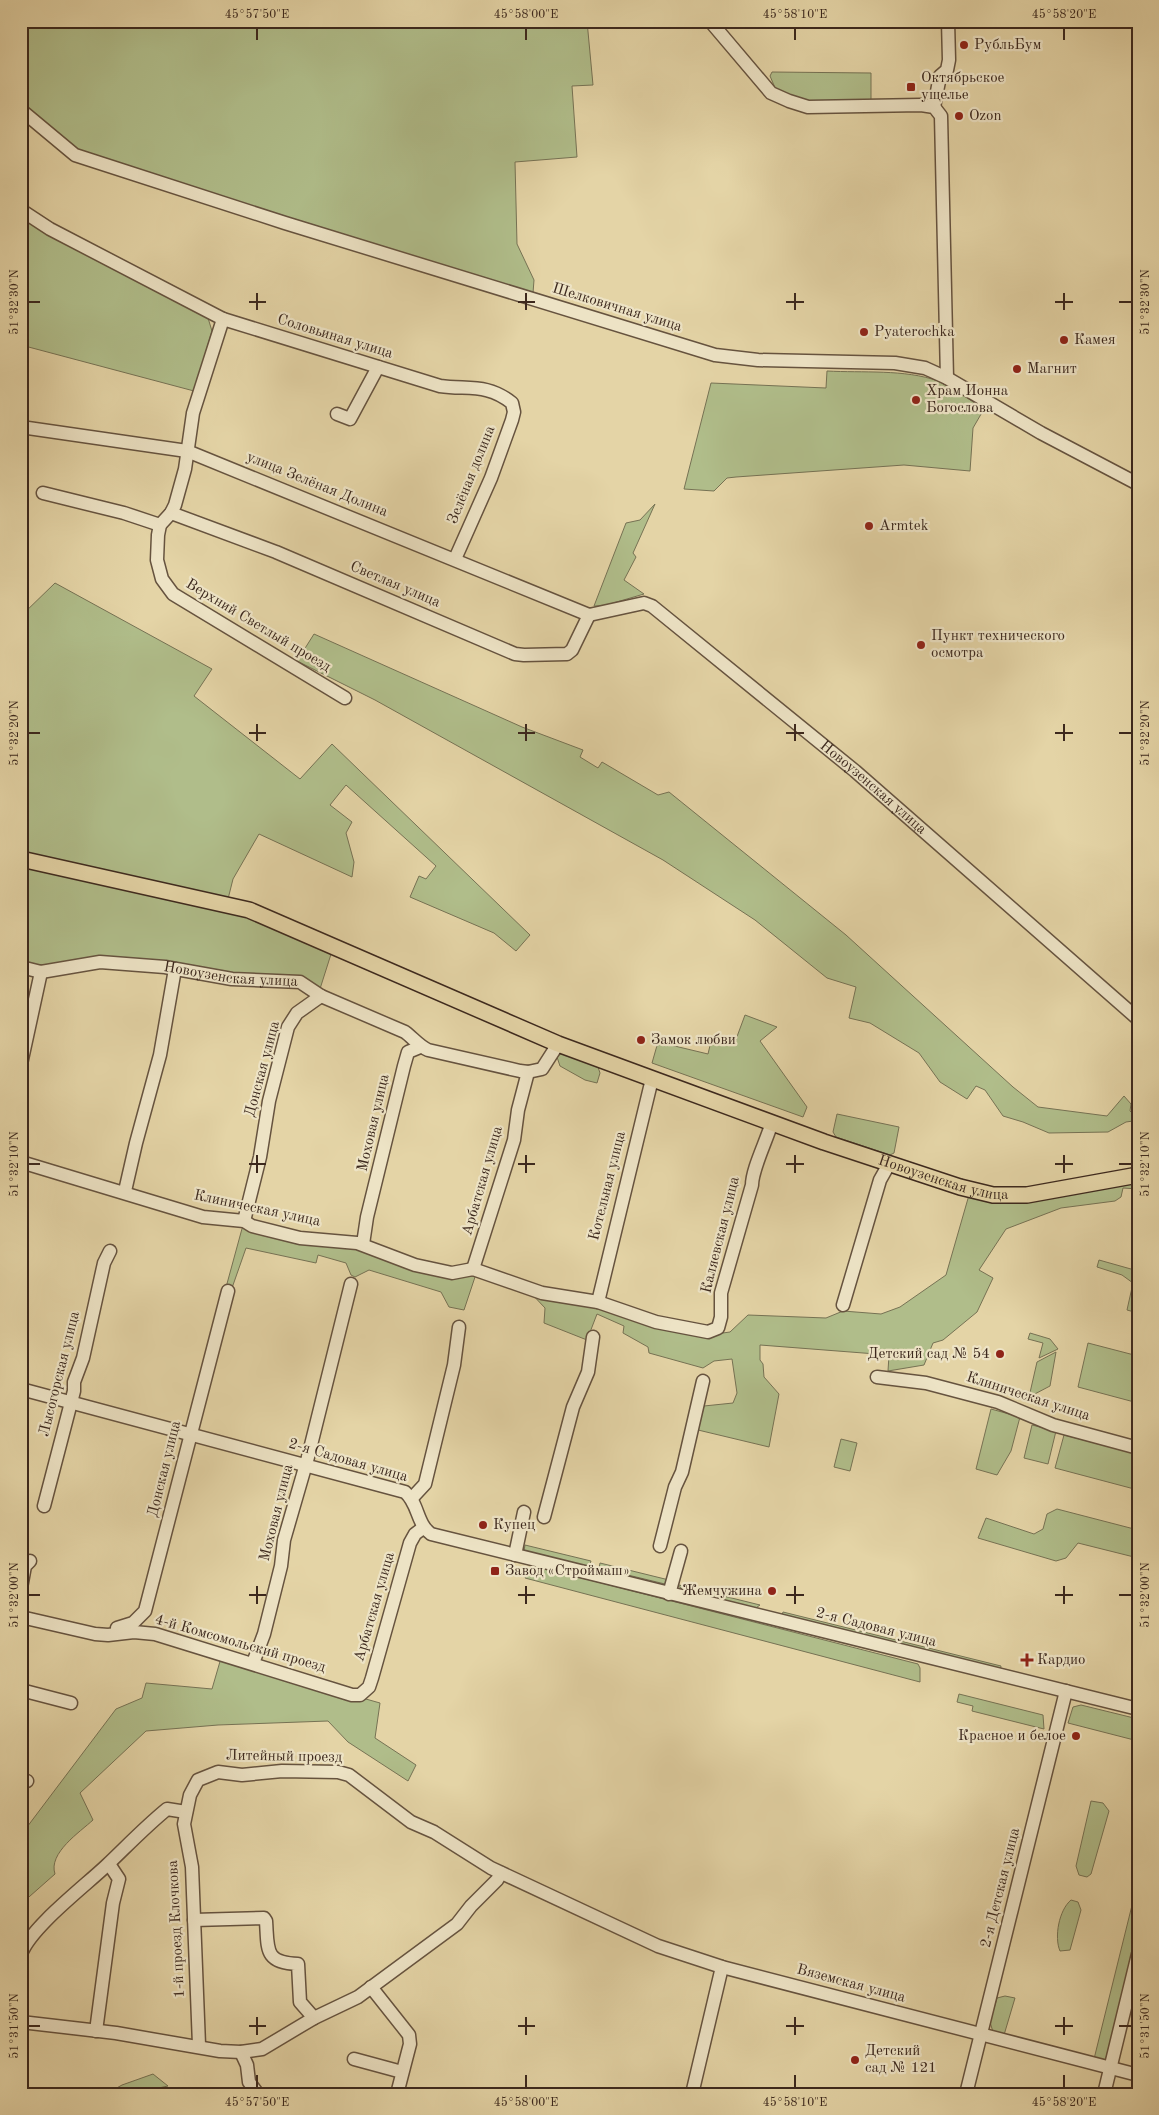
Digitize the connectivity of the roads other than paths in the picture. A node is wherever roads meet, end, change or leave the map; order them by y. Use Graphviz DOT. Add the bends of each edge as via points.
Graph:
graph roads {
  1 [pos="710,21"];
  2 [pos="948,21"];
  3 [pos="934,107"];
  4 [pos="21,110"];
  5 [pos="21,210"];
  6 [pos="223,319"];
  7 [pos="378,367"];
  8 [pos="947,378"];
  9 [pos="512,403"];
  10 [pos="337,414"];
  11 [pos="21,427"];
  12 [pos="187,451"];
  13 [pos="1138,484"];
  14 [pos="43,493"];
  15 [pos="171,513"];
  16 [pos="160,524"];
  17 [pos="455,559"];
  18 [pos="589,615"];
  19 [pos="345,698"];
  20 [pos="21,859"];
  21 [pos="21,967"];
  22 [pos="175,969"];
  23 [pos="41,972"];
  24 [pos="321,996"];
  25 [pos="1138,1019"];
  26 [pos="558,1044"];
  27 [pos="420,1047"];
  28 [pos="21,1064"];
  29 [pos="528,1072"];
  30 [pos="652,1079"];
  31 [pos="772,1122"];
  32 [pos="21,1162"];
  33 [pos="889,1164"];
  34 [pos="1138,1175"];
  35 [pos="125,1191"];
  36 [pos="244,1221"];
  37 [pos="363,1244"];
  38 [pos="110,1251"];
  39 [pos="473,1270"];
  40 [pos="351,1284"];
  41 [pos="228,1291"];
  42 [pos="598,1302"];
  43 [pos="843,1305"];
  44 [pos="459,1327"];
  45 [pos="718,1328"];
  46 [pos="592,1337"];
  47 [pos="877,1377"];
  48 [pos="703,1381"];
  49 [pos="21,1389"];
  50 [pos="71,1402"];
  51 [pos="191,1434"];
  52 [pos="1138,1448"];
  53 [pos="306,1464"];
  54 [pos="412,1498"];
  55 [pos="44,1506"];
  56 [pos="524,1512"];
  57 [pos="544,1517"];
  58 [pos="423,1528"];
  59 [pos="660,1546"];
  60 [pos="681,1551"];
  61 [pos="514,1555"];
  62 [pos="30,1561"];
  63 [pos="21,1588"];
  64 [pos="670,1594"];
  65 [pos="21,1618"];
  66 [pos="108,1635"];
  67 [pos="253,1663"];
  68 [pos="21,1690"];
  69 [pos="1066,1691"];
  70 [pos="360,1695"];
  71 [pos="71,1703"];
  72 [pos="1138,1710"];
  73 [pos="186,1812"];
  74 [pos="109,1864"];
  75 [pos="501,1873"];
  76 [pos="564,1902"];
  77 [pos="194,1920"];
  78 [pos="21,1954"];
  79 [pos="1138,1954"];
  80 [pos="722,1967"];
  81 [pos="371,1987"];
  82 [pos="314,2018"];
  83 [pos="21,2022"];
  84 [pos="96,2031"];
  85 [pos="980,2034"];
  86 [pos="199,2045"];
  87 [pos="241,2052"];
  88 [pos="354,2059"];
  89 [pos="1110,2069"];
  90 [pos="402,2072"];
  91 [pos="1138,2075"];
  92 [pos="258,2094"];
  93 [pos="397,2094"];
  94 [pos="692,2094"];
  95 [pos="966,2094"];
  96 [pos="1104,2094"];
  1 -- 3 [label="street" via="772,94 789,101 808,106"];
  2 -- 3 [label="street" via="949,60 947,70 940,76"];
  3 -- 8 [label="street" via="941,116"];
  4 -- 8 [label="street, Шелковичная улица" via="75,155 715,355 758,360 909,364"];
  5 -- 6 [label="street, Соловьиная улица" via="50,229"];
  6 -- 7 [label="street, Соловьиная улица"];
  6 -- 12 [label="street" via="193,413"];
  7 -- 9 [label="street, Соловьиная улица" via="440,386 476,387"];
  7 -- 10 [label="street" via="350,419"];
  8 -- 13 [label="street, Шелковичная улица"];
  9 -- 17 [label="street, Зелёная долина" via="512,420 494,470"];
  11 -- 12 [label="street, улица Зелёная Долина"];
  12 -- 15 [label="street" via="185,469"];
  12 -- 17 [label="street, улица Зелёная Долина"];
  14 -- 16 [label="street"];
  15 -- 16 [label="street"];
  15 -- 18 [label="street, Светлая улица" via="276,552 515,654 567,654"];
  16 -- 19 [label="street, Верхний Светлый проезд" via="157,560 162,580 173,594"];
  17 -- 18 [label="street, улица Зелёная Долина"];
  18 -- 25 [label="street, Новоузенская улица" via="644,603 652,606 855,771"];
  20 -- 26 [label="main road, Новоузенская улица" via="250,910"];
  21 -- 23 [label="street, Новоузенская улица"];
  22 -- 23 [label="street, Новоузенская улица" via="100,962"];
  22 -- 24 [label="street, Новоузенская улица" via="232,979 300,982"];
  22 -- 35 [label="street" via="160,1056"];
  23 -- 28 [label="street"];
  24 -- 27 [label="street, Новоузенская улица" via="405,1032"];
  24 -- 36 [label="street, Донская улица" via="297,1013 288,1027"];
  26 -- 29 [label="street" via="542,1069"];
  26 -- 30 [label="main road, Новоузенская улица"];
  27 -- 29 [label="street, Новоузенская улица"];
  27 -- 37 [label="street, Моховая улица" via="408,1052"];
  29 -- 39 [label="street, Арбатская улица" via="514,1140"];
  30 -- 31 [label="main road, Новоузенская улица"];
  30 -- 42 [label="street, Котельная улица"];
  31 -- 33 [label="main road, Новоузенская улица"];
  31 -- 45 [label="street, Каляевская улица" via="752,1174 752,1185 721,1293"];
  32 -- 35 [label="street, Клиническая улица"];
  33 -- 34 [label="main road, Новоузенская улица" via="960,1187 1010,1196"];
  33 -- 43 [label="street" via="880,1180"];
  35 -- 36 [label="street, Клиническая улица" via="203,1217"];
  36 -- 37 [label="street, Клиническая улица" via="300,1238"];
  37 -- 39 [label="street, Клиническая улица" via="415,1265 452,1273"];
  38 -- 50 [label="street, Лысогорская улица" via="104,1263"];
  39 -- 42 [label="street, Клиническая улица" via="542,1293"];
  40 -- 53 [label="street, Моховая улица"];
  41 -- 51 [label="street, Донская улица"];
  42 -- 45 [label="street, Клиническая улица" via="656,1322 708,1332"];
  44 -- 54 [label="street" via="454,1365 425,1484"];
  46 -- 57 [label="street" via="588,1372 573,1407"];
  47 -- 52 [label="street, Клиническая улица" via="926,1383 998,1402 1053,1425"];
  48 -- 59 [label="street" via="682,1472"];
  49 -- 50 [label="street, 2-я Садовая улица"];
  50 -- 51 [label="street, 2-я Садовая улица"];
  50 -- 55 [label="street, Лысогорская улица"];
  51 -- 53 [label="street, 2-я Садовая улица"];
  51 -- 66 [label="street, Донская улица" via="145,1611 133,1623 110,1631"];
  53 -- 54 [label="street, 2-я Садовая улица" via="405,1492"];
  53 -- 67 [label="street, Моховая улица" via="284,1540 264,1634"];
  54 -- 58 [label="street, 2-я Садовая улица"];
  56 -- 61 [label="street"];
  58 -- 61 [label="street, 2-я Садовая улица" via="431,1534"];
  58 -- 70 [label="street, Арбатская улица" via="410,1543 372,1678"];
  60 -- 64 [label="street"];
  61 -- 64 [label="street, 2-я Садовая улица"];
  62 -- 63 [label="street" via="25,1566"];
  64 -- 69 [label="street, 2-я Садовая улица"];
  65 -- 66 [label="street, 4-й Комсомольский проезд"];
  66 -- 67 [label="street, 4-й Комсомольский проезд" via="155,1634"];
  67 -- 70 [label="street, 4-й Комсомольский проезд"];
  68 -- 71 [label="street"];
  69 -- 72 [label="street, 2-я Садовая улица"];
  69 -- 85 [label="street, 2-я Детская улица"];
  73 -- 74 [label="street" via="167,1810"];
  73 -- 75 [label="street, Литейный проезд" via="190,1794 198,1780 213,1773 338,1772 349,1775 411,1822 434,1832"];
  73 -- 77 [label="street, 1-й проезд Клочкова" via="184,1824 192,1867"];
  74 -- 78 [label="street" via="32,1935"];
  74 -- 84 [label="street" via="119,1879"];
  75 -- 76 [label="street, Литейный проезд"];
  75 -- 81 [label="street" via="457,1924"];
  76 -- 80 [label="street, Вяземская улица" via="658,1946"];
  77 -- 82 [label="street" via="264,1918 270,1955 276,1961 298,1964 300,2002"];
  77 -- 86 [label="street, 1-й проезд Клочкова"];
  79 -- 89 [label="street"];
  80 -- 85 [label="street, Вяземская улица"];
  80 -- 94 [label="street"];
  81 -- 82 [label="street" via="358,1997"];
  81 -- 90 [label="street" via="409,2035 410,2044"];
  82 -- 87 [label="street" via="262,2049"];
  83 -- 84 [label="street"];
  84 -- 86 [label="street"];
  85 -- 89 [label="street, Вяземская улица"];
  85 -- 95 [label="street, 2-я Детская улица"];
  86 -- 87 [label="street"];
  87 -- 92 [label="street" via="249,2082"];
  88 -- 90 [label="street"];
  89 -- 91 [label="street, Вяземская улица"];
  89 -- 96 [label="street"];
  90 -- 93 [label="street"];
}
